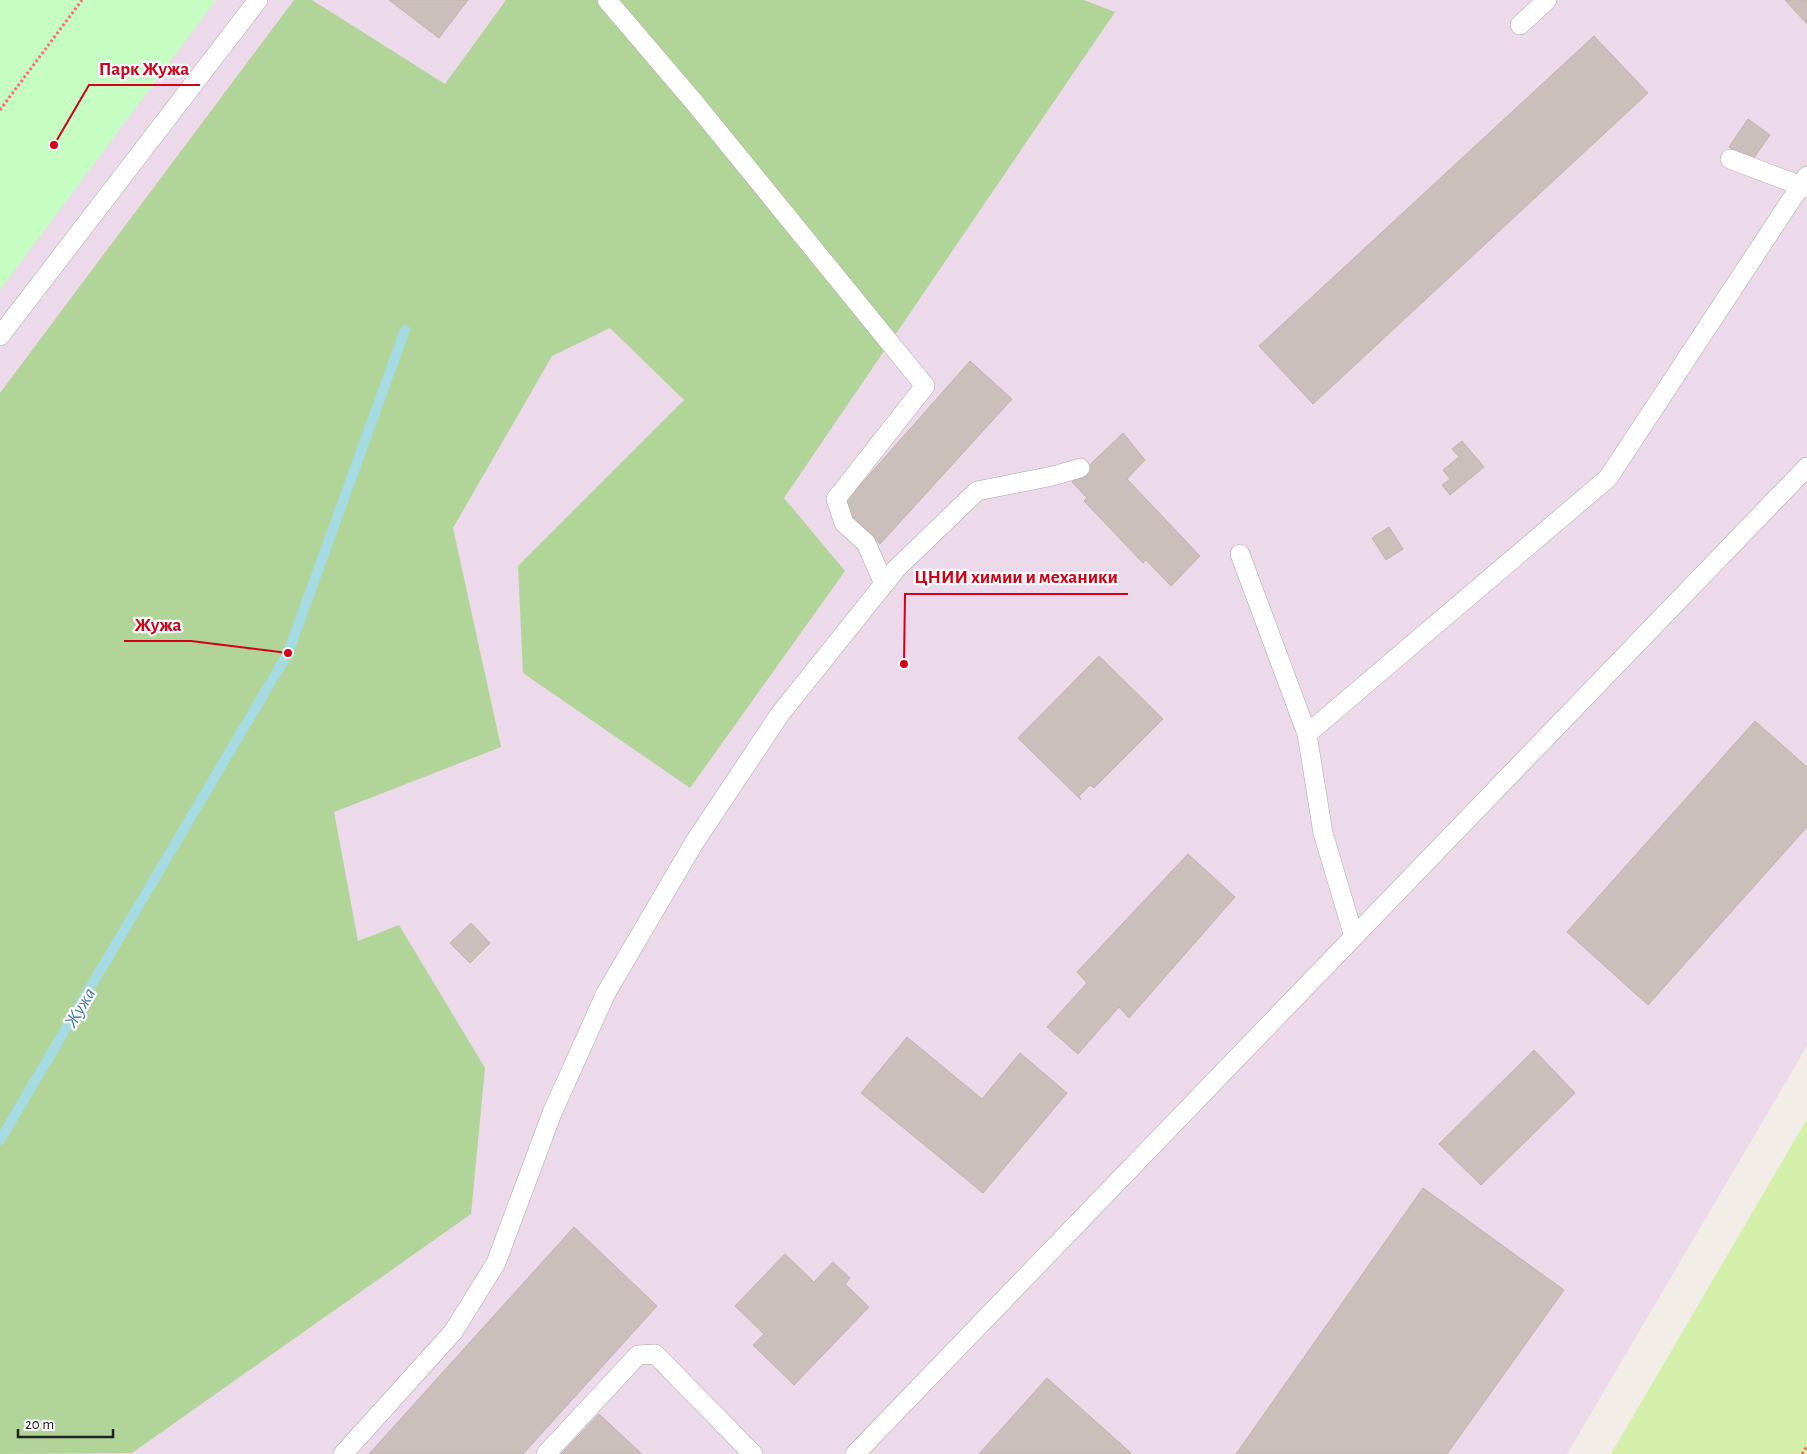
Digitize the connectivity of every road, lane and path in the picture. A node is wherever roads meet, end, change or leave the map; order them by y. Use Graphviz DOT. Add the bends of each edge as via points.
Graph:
graph roads {
  1 [pos="82,0"];
  2 [pos="258,0"];
  3 [pos="606,0"];
  4 [pos="1547,0"];
  5 [pos="1520,25"];
  6 [pos="0,110"];
  7 [pos="1730,159"];
  8 [pos="1805,183"];
  9 [pos="0,336"];
  10 [pos="1807,467"];
  11 [pos="1080,468"];
  12 [pos="1240,554"];
  13 [pos="884,584"];
  14 [pos="1307,734"];
  15 [pos="1354,938"];
  16 [pos="1807,1446"];
  17 [pos="343,1454"];
  18 [pos="546,1454"];
  19 [pos="753,1454"];
  20 [pos="855,1454"];
  21 [pos="1802,1454"];
  1 -- 6 [label="path"];
  2 -- 9 [label="lane"];
  3 -- 13 [label="lane" via="694,102 925,386 836,499 844,523 866,544"];
  4 -- 5 [label="lane"];
  7 -- 8 [label="lane"];
  8 -- 14 [label="lane" via="1608,478"];
  10 -- 15 [label="lane"];
  11 -- 13 [label="lane" via="977,490"];
  12 -- 14 [label="lane"];
  13 -- 17 [label="lane" via="780,714 694,843 606,993 552,1113 496,1263 453,1332"];
  14 -- 15 [label="lane" via="1323,833"];
  15 -- 20 [label="lane"];
  16 -- 21 [label="path"];
  18 -- 19 [label="lane" via="638,1355 655,1354"];
}
